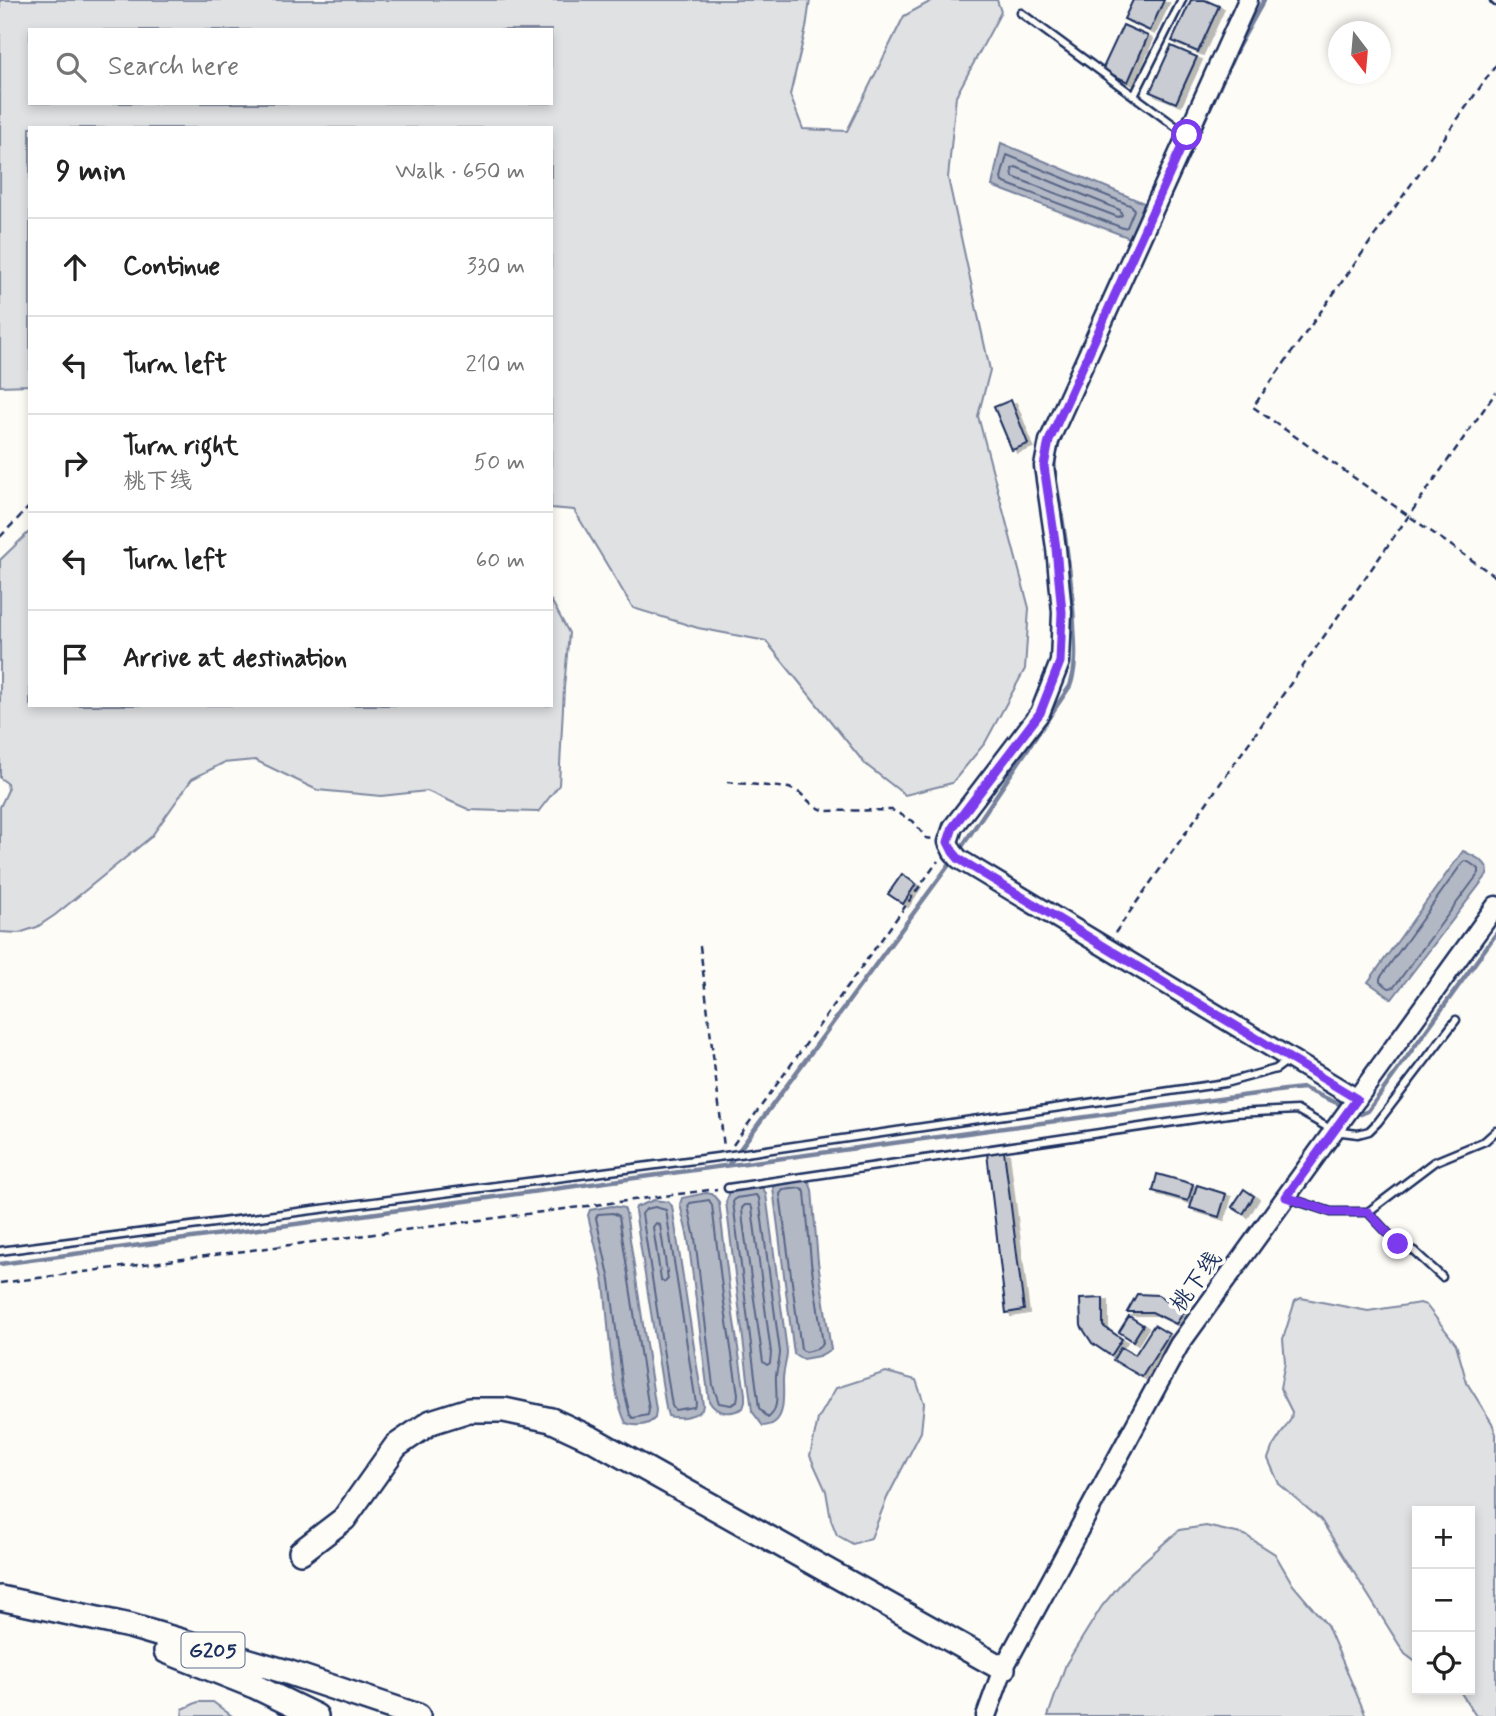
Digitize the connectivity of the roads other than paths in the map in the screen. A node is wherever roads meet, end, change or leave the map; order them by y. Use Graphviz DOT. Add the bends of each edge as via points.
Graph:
graph roads {
  1 [pos="1182,0"];
  2 [pos="1248,0"];
  3 [pos="1021,13"];
  4 [pos="1134,96"];
  5 [pos="1187,135"];
  6 [pos="1496,905"];
  7 [pos="1456,1020"];
  8 [pos="1290,1059"];
  9 [pos="1357,1099"];
  10 [pos="1334,1131"];
  11 [pos="1496,1131"];
  12 [pos="729,1188"];
  13 [pos="1286,1197"];
  14 [pos="1368,1212"];
  15 [pos="0,1251"];
  16 [pos="1442,1277"];
  17 [pos="301,1552"];
  18 [pos="1,1599"];
  19 [pos="1003,1669"];
  20 [pos="316,1716"];
  21 [pos="418,1716"];
  22 [pos="986,1716"];
  1 -- 4 [label="lane"];
  2 -- 5 [label="street"];
  3 -- 4 [label="lane"];
  4 -- 5 [label="lane"];
  5 -- 8 [label="street" via="1049,441 1044,466 1062,612 1060,662 1054,681 1040,713 953,827 948,842 959,859"];
  6 -- 9 [label="street, 桃下线"];
  7 -- 10 [label="lane" via="1378,1122 1357,1134"];
  8 -- 9 [label="street"];
  8 -- 15 [label="lane" via="1276,1069 1225,1083 724,1156"];
  9 -- 10 [label="street, 桃下线"];
  10 -- 12 [label="lane" via="1297,1110 1236,1113"];
  10 -- 13 [label="street, 桃下线"];
  11 -- 14 [label="lane" via="1485,1141 1434,1162"];
  13 -- 14 [label="lane" via="1331,1212"];
  13 -- 19 [label="street, 桃下线" via="1179,1345"];
  14 -- 16 [label="lane" via="1398,1244 1414,1251"];
  17 -- 19 [label="highway" via="344,1519 396,1446 431,1422 469,1410 504,1410 551,1420 594,1440"];
  18 -- 20 [label="highway" via="194,1661"];
  18 -- 21 [label="highway, G205" via="130,1626"];
  19 -- 22 [label="street, 桃下线"];
}
